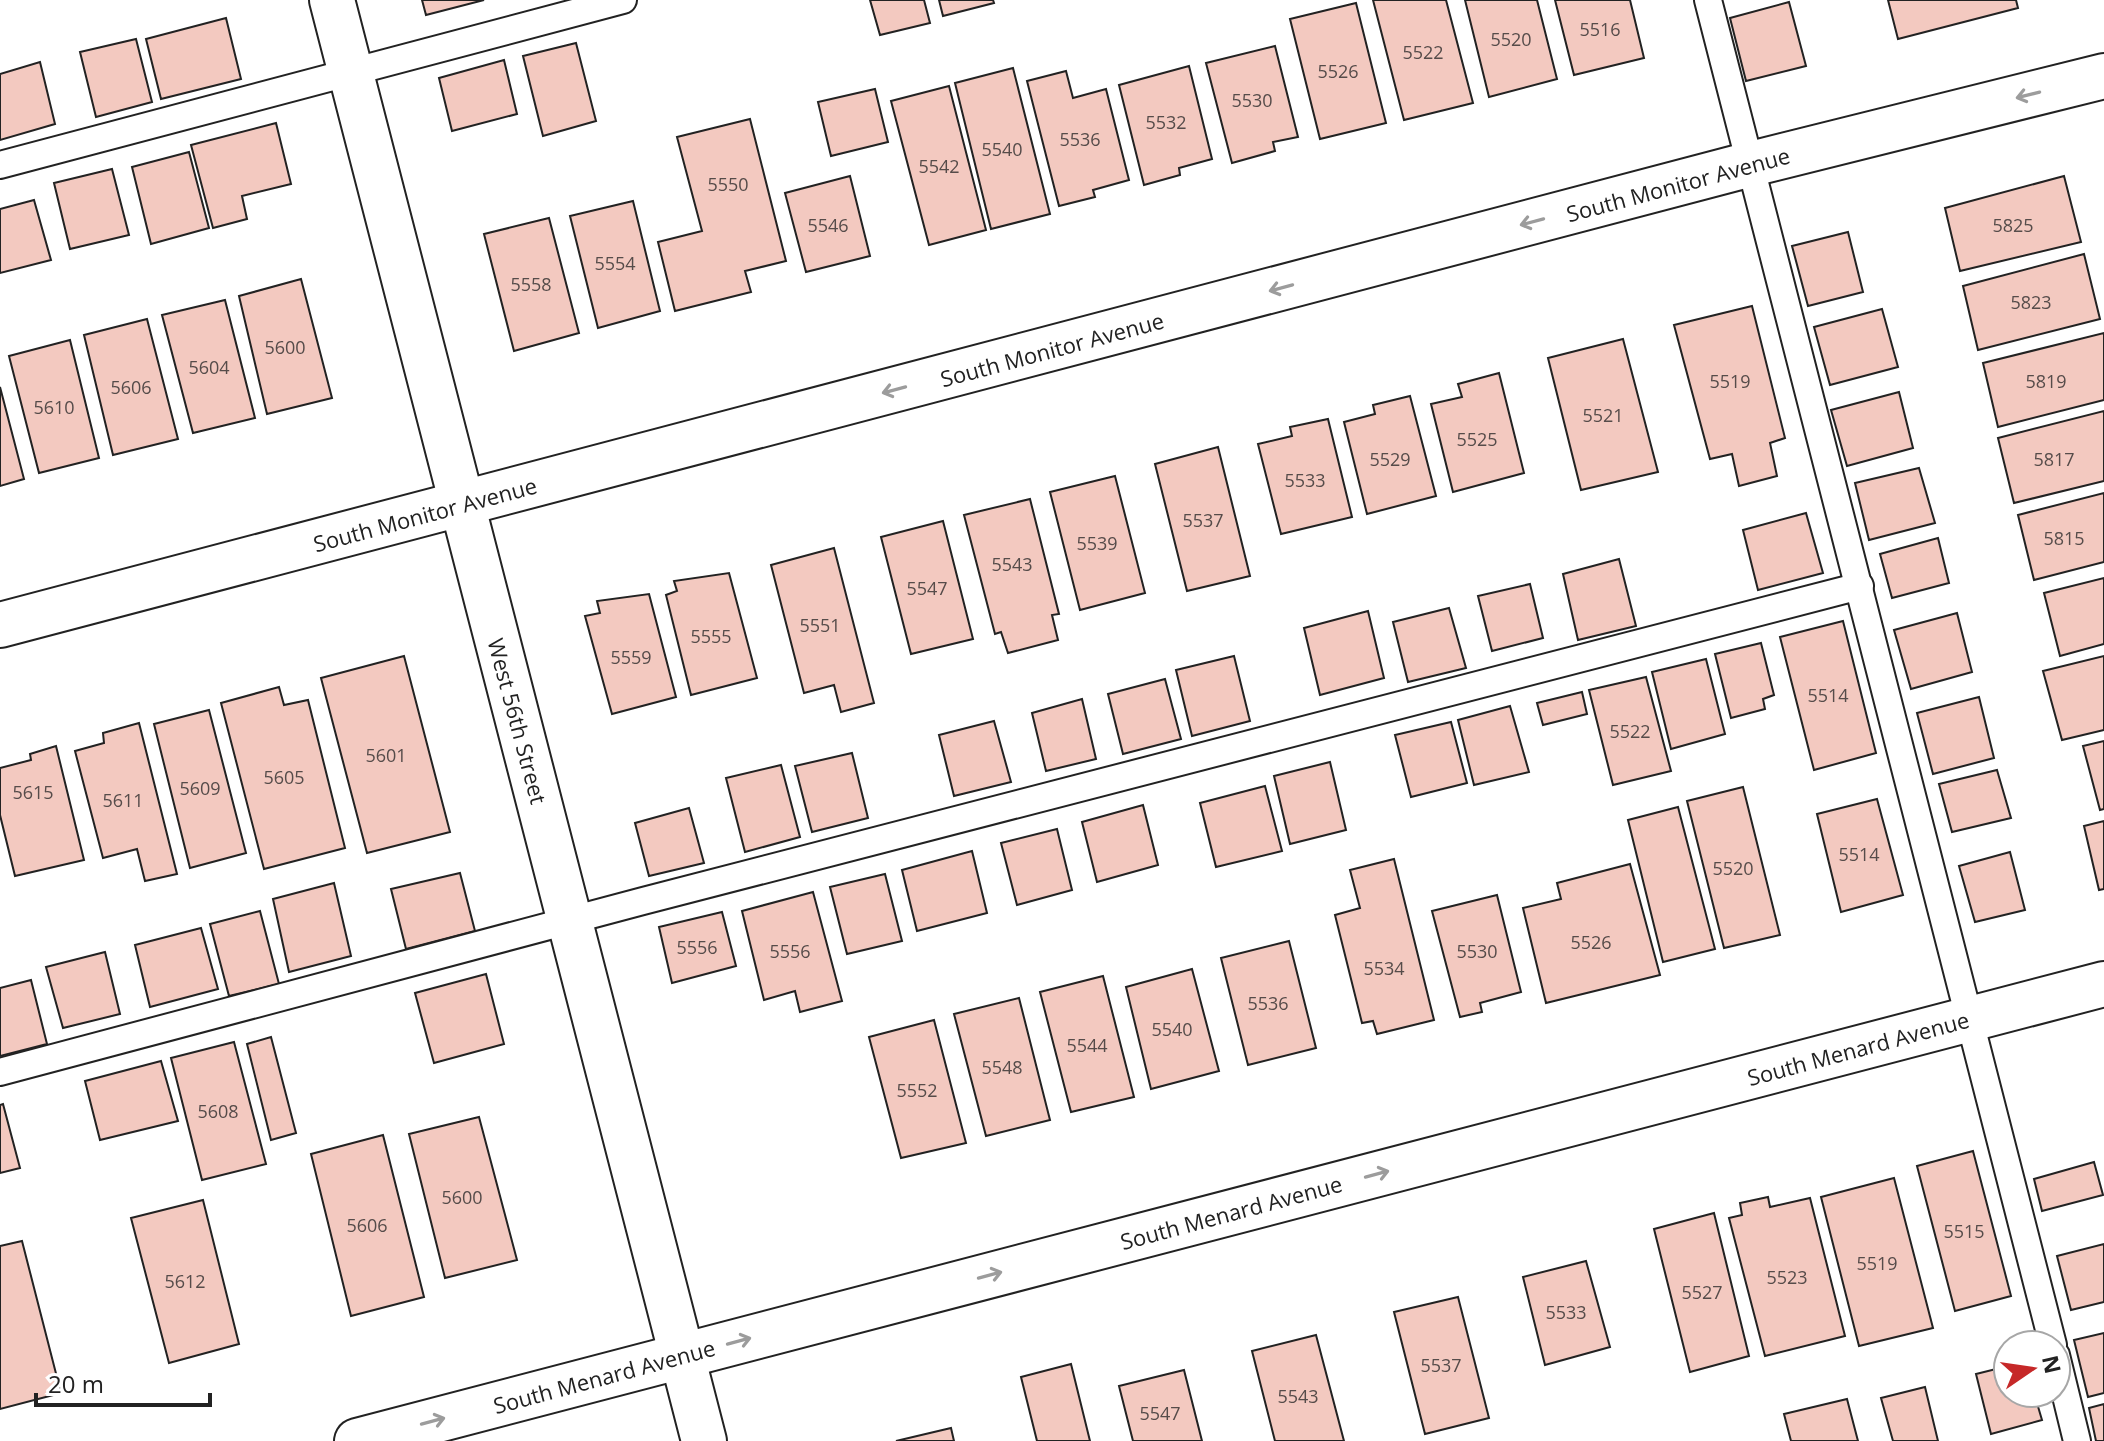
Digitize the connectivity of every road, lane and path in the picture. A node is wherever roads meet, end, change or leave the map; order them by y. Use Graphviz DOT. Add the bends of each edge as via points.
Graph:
graph roads {
  1 [pos="332,0"];
  2 [pos="623,0"];
  3 [pos="1708,0"];
  4 [pos="350,72"];
  5 [pos="2104,76"];
  6 [pos="1751,164"];
  7 [pos="0,165"];
  8 [pos="462,504"];
  9 [pos="1860,586"];
  10 [pos="0,625"];
  11 [pos="570,920"];
  12 [pos="2104,984"];
  13 [pos="1971,1018"];
  14 [pos="0,1072"];
  15 [pos="2049,1329"];
  16 [pos="682,1356"];
  17 [pos="2064,1409"];
  18 [pos="2069,1439"];
  19 [pos="357,1441"];
  20 [pos="704,1441"];
  1 -- 4 [label="street, West 56th Street"];
  2 -- 4 [label="lane"];
  3 -- 6 [label="lane"];
  4 -- 7 [label="lane"];
  4 -- 8 [label="street, West 56th Street"];
  5 -- 6 [label="street, South Monitor Avenue, one-way"];
  6 -- 8 [label="street, South Monitor Avenue, one-way"];
  6 -- 9 [label="lane"];
  8 -- 10 [label="street, South Monitor Avenue"];
  8 -- 11 [label="street, West 56th Street"];
  9 -- 11 [label="lane"];
  9 -- 13 [label="lane"];
  11 -- 14 [label="lane"];
  11 -- 16 [label="street, West 56th Street"];
  12 -- 13 [label="street, South Menard Avenue"];
  13 -- 15 [label="lane"];
  16 -- 13 [label="street, South Menard Avenue, one-way"];
  19 -- 16 [label="street, South Menard Avenue, one-way"];
  16 -- 20 [label="street, West 56th Street"];
  17 -- 18 [label="lane"];
}
